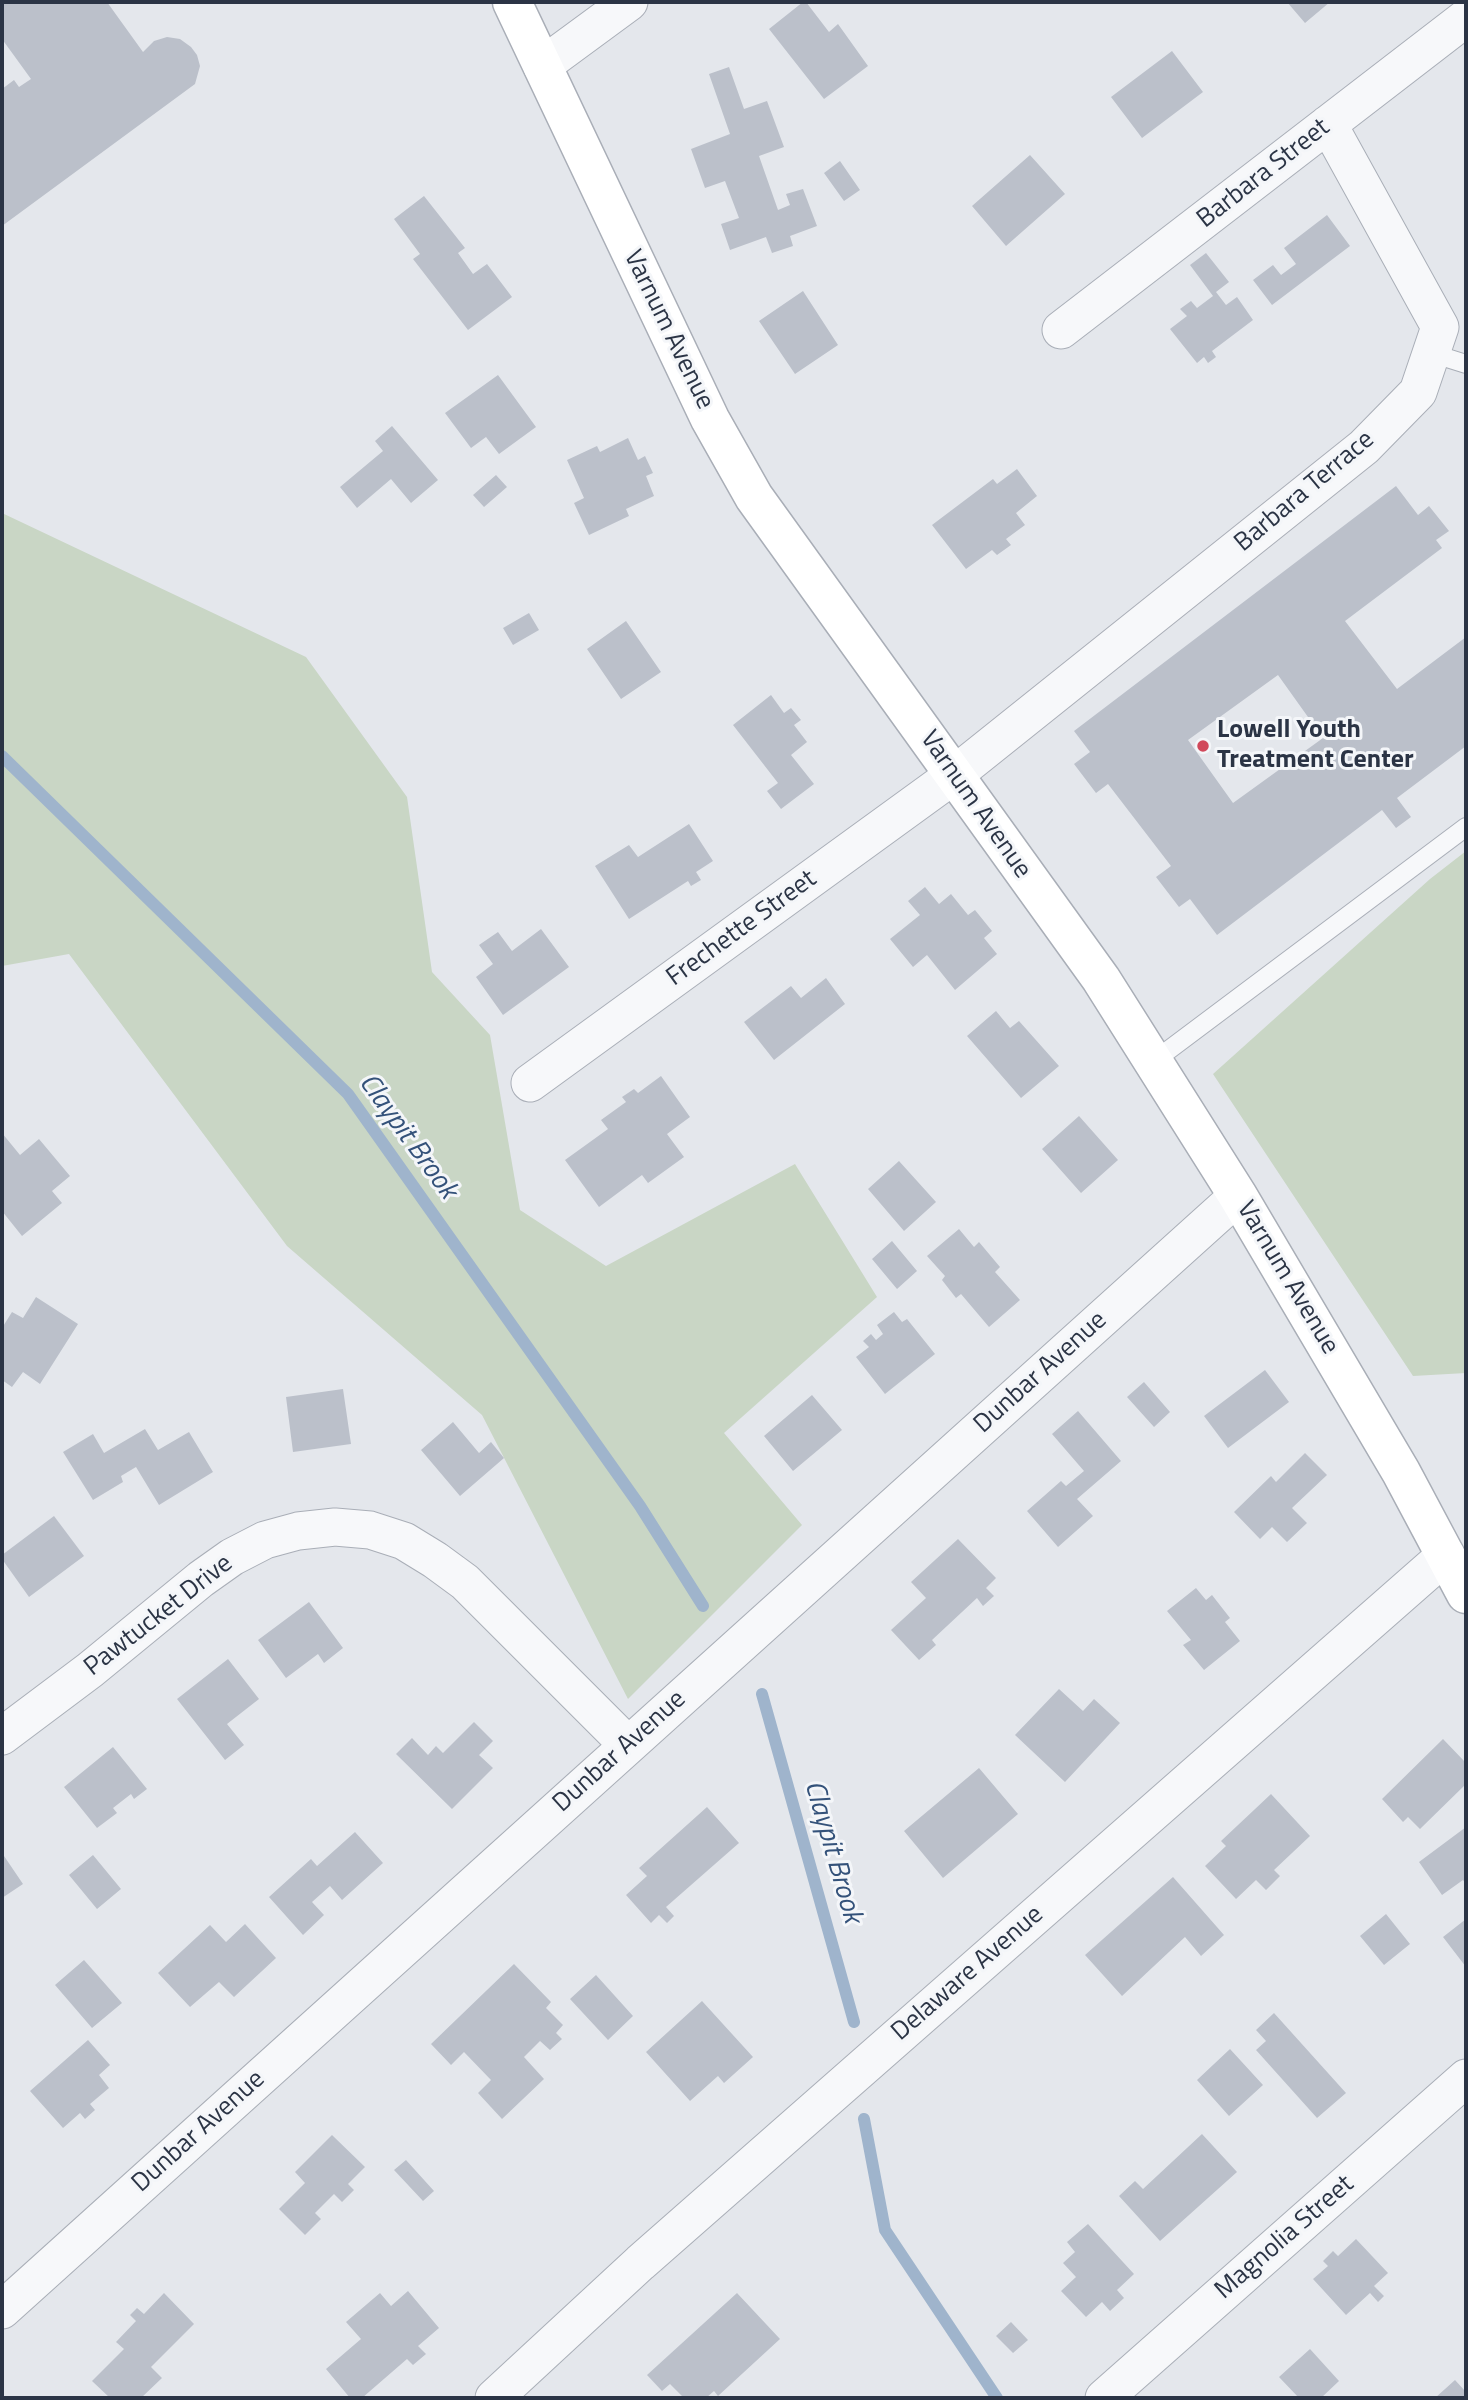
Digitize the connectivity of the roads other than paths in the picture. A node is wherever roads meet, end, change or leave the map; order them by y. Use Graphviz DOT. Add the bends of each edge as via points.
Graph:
graph roads {
  1 [pos="512,2"];
  2 [pos="629,2"];
  3 [pos="1466,18"];
  4 [pos="542,66"];
  5 [pos="1328,124"];
  6 [pos="1061,330"];
  7 [pos="1431,353"];
  8 [pos="1466,364"];
  9 [pos="954,775"];
  10 [pos="1466,827"];
  11 [pos="1154,1061"];
  12 [pos="530,1083"];
  13 [pos="1238,1196"];
  14 [pos="1446,1555"];
  15 [pos="1466,1594"];
  16 [pos="2,1736"];
  17 [pos="627,1744"];
  18 [pos="1466,2078"];
  19 [pos="2,2310"];
  20 [pos="495,2398"];
  21 [pos="1104,2398"];
  1 -- 4 [label="main road, Varnum Avenue"];
  2 -- 4 [label="street"];
  3 -- 5 [label="street, Barbara Street"];
  4 -- 9 [label="main road, Varnum Avenue" via="710,419 754,497"];
  5 -- 6 [label="street, Barbara Street"];
  5 -- 7 [label="street, Barbara Terrace" via="1440,327"];
  7 -- 8 [label="lane"];
  7 -- 9 [label="street, Barbara Terrace" via="1418,392 1364,447"];
  9 -- 11 [label="main road, Varnum Avenue" via="1101,979"];
  9 -- 12 [label="street, Frechette Street"];
  10 -- 11 [label="lane"];
  11 -- 13 [label="main road, Varnum Avenue"];
  13 -- 14 [label="main road, Varnum Avenue"];
  13 -- 17 [label="street, Dunbar Avenue"];
  14 -- 15 [label="main road, Varnum Avenue"];
  14 -- 20 [label="street, Delaware Avenue" via="640,2263"];
  16 -- 17 [label="street, Pawtucket Drive" via="232,1557 265,1540 335,1527 370,1530 404,1541 465,1582"];
  17 -- 19 [label="street, Dunbar Avenue"];
  18 -- 21 [label="street, Magnolia Street"];
}
